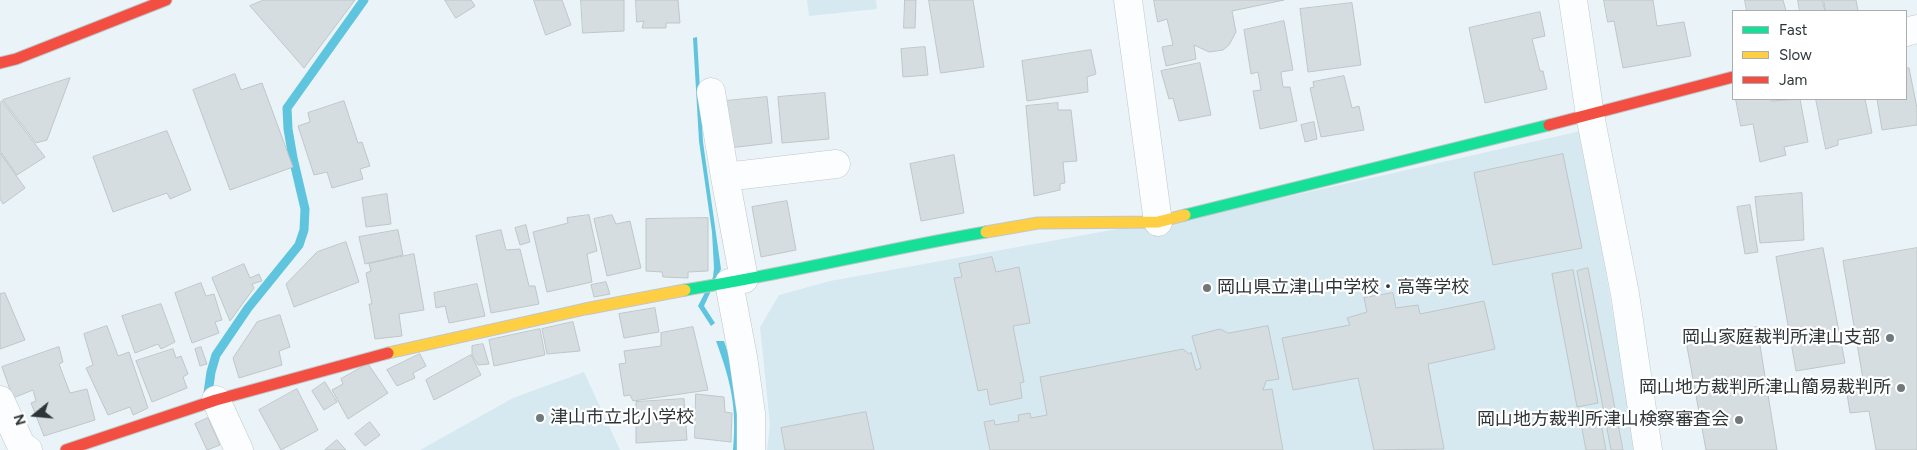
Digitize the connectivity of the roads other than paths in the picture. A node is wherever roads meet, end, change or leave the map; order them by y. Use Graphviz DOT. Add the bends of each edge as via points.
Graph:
graph roads {
  1 [pos="166,0"];
  2 [pos="1128,0"];
  3 [pos="1573,0"];
  4 [pos="0,63"];
  5 [pos="1732,77"];
  6 [pos="711,92"];
  7 [pos="1590,115"];
  8 [pos="836,164"];
  9 [pos="726,177"];
  10 [pos="1158,222"];
  11 [pos="736,281"];
  12 [pos="0,400"];
  13 [pos="216,400"];
  14 [pos="28,450"];
  15 [pos="66,450"];
  16 [pos="239,450"];
  17 [pos="751,450"];
  18 [pos="1648,450"];
  1 -- 4 [label="street"];
  2 -- 10 [label="street"];
  3 -- 7 [label="street"];
  5 -- 7 [label="street"];
  6 -- 9 [label="street"];
  7 -- 10 [label="street"];
  7 -- 18 [label="street" via="1625,294"];
  8 -- 9 [label="street"];
  9 -- 11 [label="street"];
  10 -- 11 [label="street" via="1038,224 915,244"];
  11 -- 13 [label="street" via="585,309 402,349"];
  11 -- 17 [label="street" via="751,413"];
  12 -- 14 [label="street" via="21,445"];
  13 -- 15 [label="street"];
  13 -- 16 [label="street"];
}
